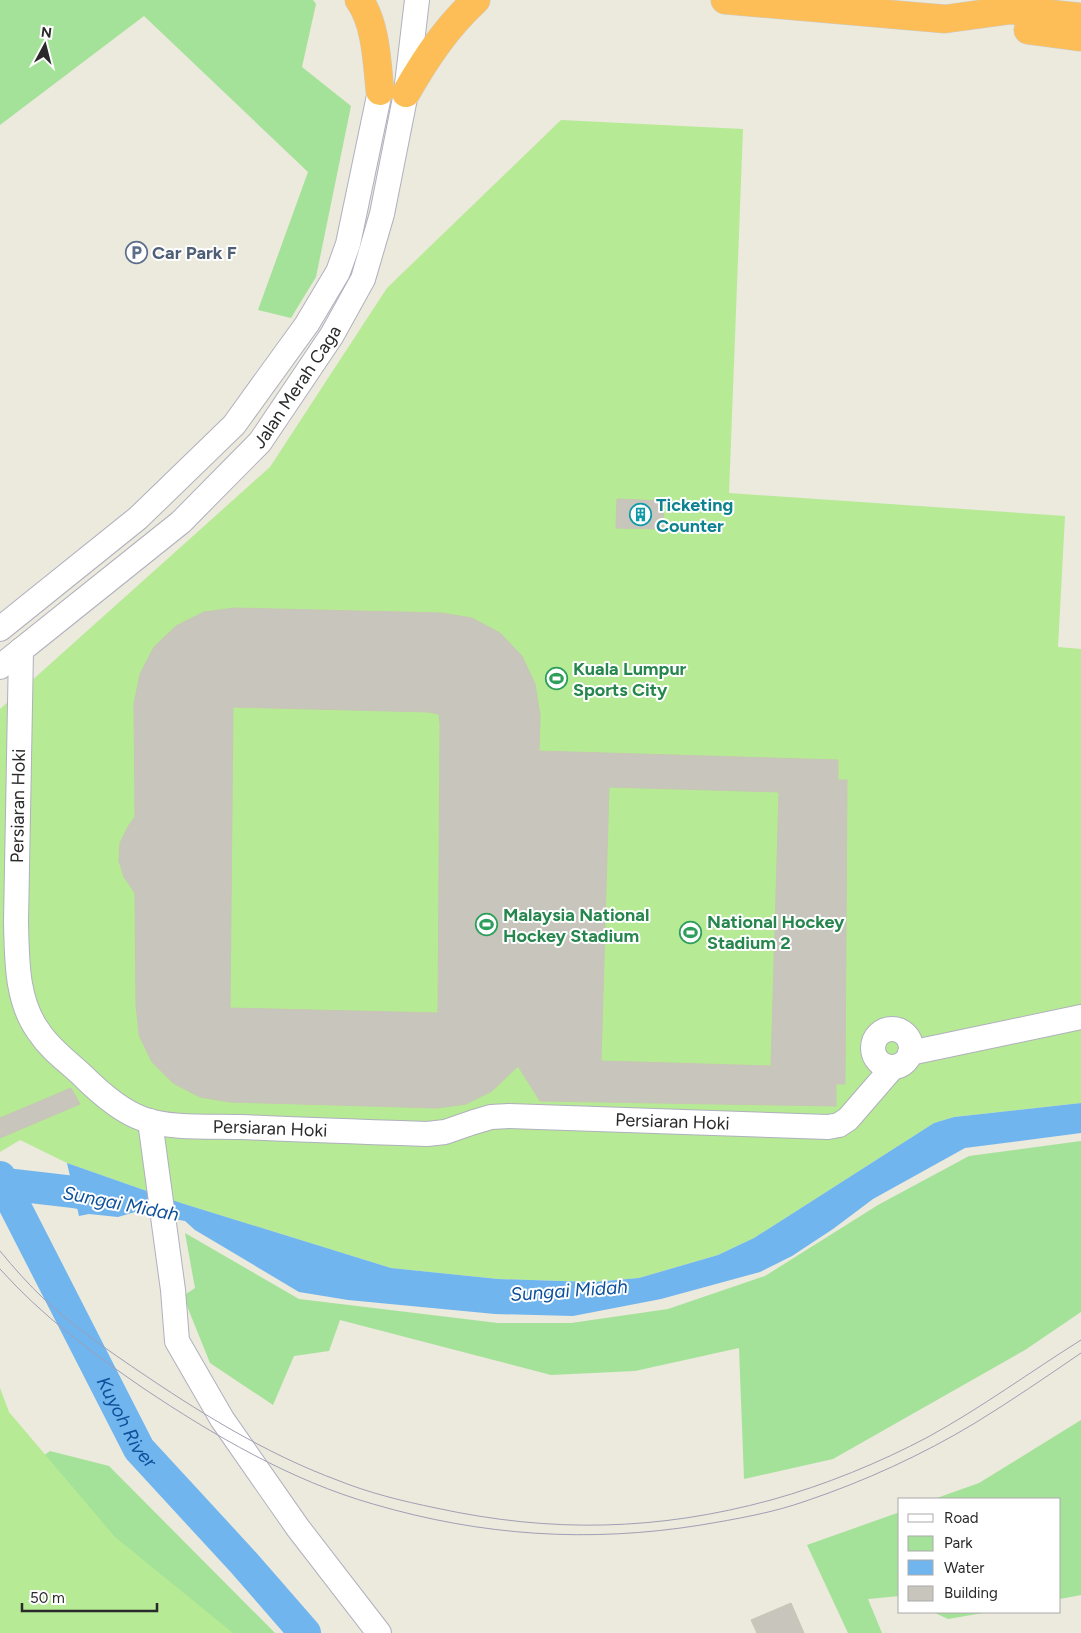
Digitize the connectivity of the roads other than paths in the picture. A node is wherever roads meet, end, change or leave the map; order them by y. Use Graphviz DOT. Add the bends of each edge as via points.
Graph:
graph roads {
  1 [pos="359,0"];
  2 [pos="417,0"];
  3 [pos="476,0"];
  4 [pos="725,0"];
  5 [pos="1081,18"];
  6 [pos="945,20"];
  7 [pos="1081,37"];
  8 [pos="393,92"];
  9 [pos="0,629"];
  10 [pos="21,650"];
  11 [pos="0,667"];
  12 [pos="1081,1017"];
  13 [pos="150,1121"];
  14 [pos="379,1633"];
  1 -- 8 [label="highway"];
  2 -- 8 [label="street, Jalan Merah Caga"];
  3 -- 8 [label="highway"];
  4 -- 6 [label="highway"];
  5 -- 6 [label="highway" via="1011,10"];
  6 -- 7 [label="highway"];
  8 -- 9 [label="street, Jalan Merah Caga" via="338,272 307,324 234,425 138,518"];
  8 -- 10 [label="street, Jalan Merah Caga" via="382,214 363,280 332,335 260,442 181,522"];
  10 -- 11 [label="street, Jalan Merah Caga"];
  10 -- 13 [label="street, Persiaran Hoki" via="16,922 24,1002 29,1016 52,1048 114,1102"];
  12 -- 13 [label="street, Persiaran Hoki" via="902,1060 839,1125 509,1116 491,1117 445,1132 427,1134 195,1126"];
  13 -- 14 [label="street" via="177,1341 222,1419 298,1528"];
}
